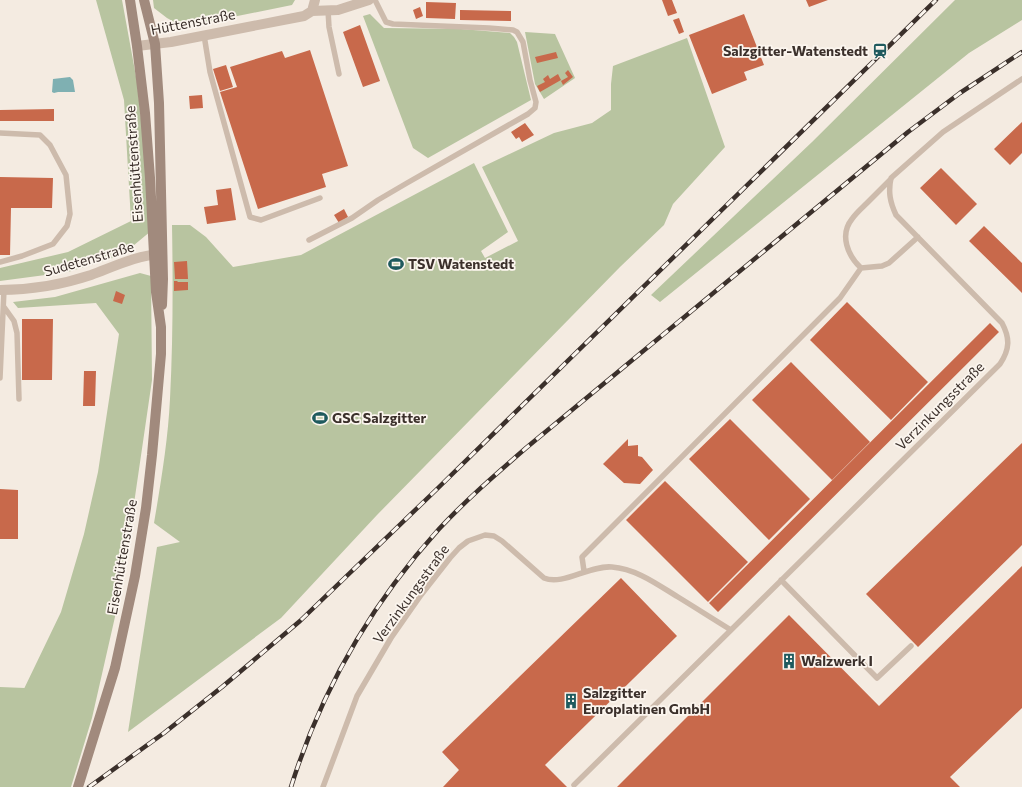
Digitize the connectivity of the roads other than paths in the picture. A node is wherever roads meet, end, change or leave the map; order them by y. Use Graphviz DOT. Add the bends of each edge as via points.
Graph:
graph roads {
  1 [pos="130,0"];
  2 [pos="144,0"];
  3 [pos="315,0"];
  4 [pos="369,0"];
  5 [pos="375,0"];
  6 [pos="328,10"];
  7 [pos="312,11"];
  8 [pos="204,35"];
  9 [pos="155,44"];
  10 [pos="137,46"];
  11 [pos="339,74"];
  12 [pos="1022,79"];
  13 [pos="0,133"];
  14 [pos="891,178"];
  15 [pos="320,198"];
  16 [pos="918,237"];
  17 [pos="310,240"];
  18 [pos="159,254"];
  19 [pos="0,262"];
  20 [pos="861,268"];
  21 [pos="2,290"];
  22 [pos="4,307"];
  23 [pos="0,378"];
  24 [pos="18,399"];
  25 [pos="584,571"];
  26 [pos="780,580"];
  27 [pos="731,630"];
  28 [pos="911,646"];
  29 [pos="574,785"];
  30 [pos="78,787"];
  31 [pos="323,787"];
  1 -- 10 [label="street, Eisenhüttenstraße"];
  2 -- 9 [label="street, Eisenhüttenstraße"];
  3 -- 7 [label="street"];
  4 -- 6 [label="street, Hüttenstraße" via="338,10"];
  5 -- 17 [label="lane" via="386,22 393,24 489,28 517,32 523,42 536,102 535,108 378,200 352,218"];
  6 -- 7 [label="street, Hüttenstraße"];
  6 -- 11 [label="lane"];
  7 -- 8 [label="street, Hüttenstraße" via="304,16"];
  8 -- 9 [label="street, Hüttenstraße"];
  8 -- 15 [label="lane" via="210,72 250,217 261,220"];
  9 -- 10 [label="street, Hüttenstraße"];
  9 -- 18 [label="street, Eisenhüttenstraße" via="159,103"];
  10 -- 18 [label="street, Eisenhüttenstraße"];
  12 -- 14 [label="lane" via="942,132"];
  13 -- 19 [label="lane" via="40,136 50,145 66,175 70,214 67,226 53,244"];
  14 -- 16 [label="lane, Verzinkungsstraße" via="889,189 896,215"];
  14 -- 20 [label="lane" via="851,219 846,230 845,241 849,252"];
  16 -- 20 [label="lane" via="889,263"];
  16 -- 26 [label="lane, Verzinkungsstraße" via="1002,323 1008,340 1005,356 1000,364"];
  18 -- 21 [label="street, Sudetenstraße" via="65,283"];
  18 -- 30 [label="street, Eisenhüttenstraße" via="156,292 161,327 161,354 146,508 135,576 114,668"];
  20 -- 25 [label="lane" via="840,298 582,557"];
  21 -- 22 [label="lane"];
  22 -- 23 [label="lane"];
  22 -- 24 [label="lane" via="14,320 17,333"];
  25 -- 27 [label="lane, Verzinkungsstraße" via="611,567 632,572 651,580"];
  25 -- 31 [label="lane, Verzinkungsstraße" via="551,581 494,536 476,537 459,548 391,638 357,696"];
  26 -- 27 [label="lane, Verzinkungsstraße"];
  26 -- 28 [label="lane" via="877,678"];
  27 -- 29 [label="lane, Verzinkungsstraße"];
}
